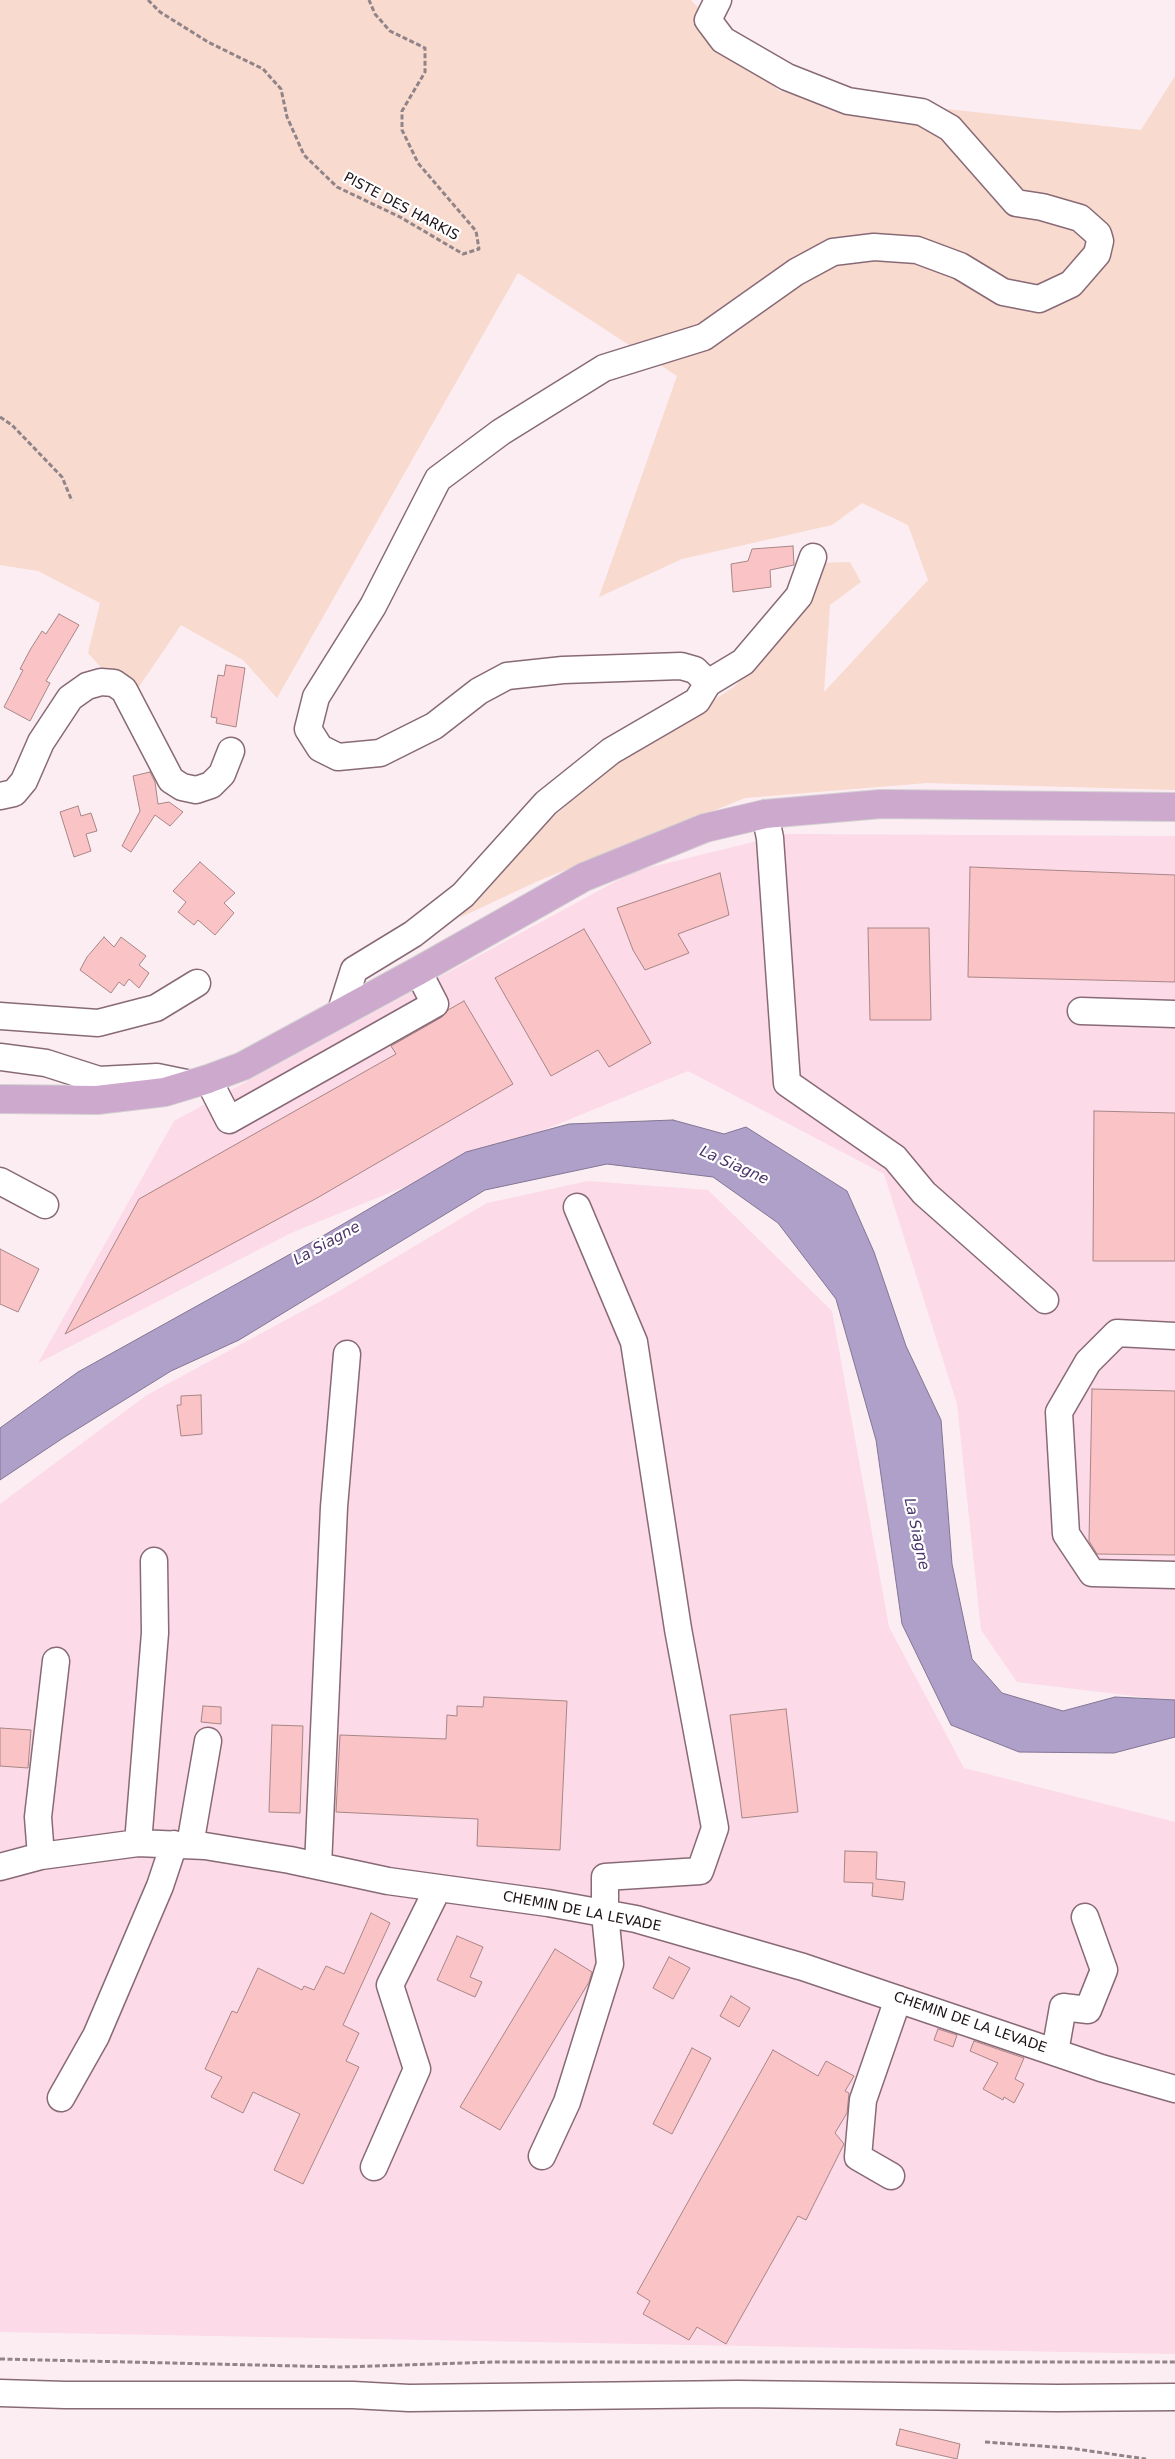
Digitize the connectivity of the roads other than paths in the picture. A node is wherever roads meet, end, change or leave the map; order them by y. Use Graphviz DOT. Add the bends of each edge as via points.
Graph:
graph roads {
  1 [pos="718,0"];
  2 [pos="814,557"];
  3 [pos="708,683"];
  4 [pos="231,751"];
  5 [pos="0,796"];
  6 [pos="1175,807"];
  7 [pos="765,814"];
  8 [pos="418,971"];
  9 [pos="197,983"];
  10 [pos="1081,1010"];
  11 [pos="341,1011"];
  12 [pos="1175,1014"];
  13 [pos="0,1016"];
  14 [pos="0,1056"];
  15 [pos="200,1082"];
  16 [pos="0,1099"];
  17 [pos="0,1181"];
  18 [pos="45,1205"];
  19 [pos="577,1207"];
  20 [pos="1045,1300"];
  21 [pos="1175,1336"];
  22 [pos="347,1354"];
  23 [pos="154,1562"];
  24 [pos="1175,1575"];
  25 [pos="56,1661"];
  26 [pos="208,1741"];
  27 [pos="138,1843"];
  28 [pos="182,1845"];
  29 [pos="41,1856"];
  30 [pos="318,1866"];
  31 [pos="0,1867"];
  32 [pos="438,1888"];
  33 [pos="605,1914"];
  34 [pos="1085,1917"];
  35 [pos="898,1999"];
  36 [pos="1055,2052"];
  37 [pos="1175,2089"];
  38 [pos="61,2098"];
  39 [pos="542,2156"];
  40 [pos="374,2168"];
  41 [pos="891,2176"];
  42 [pos="0,2393"];
  43 [pos="1175,2397"];
  1 -- 3 [label="street" via="708,20 722,40 787,78 848,101 922,112 950,128 1016,203 1080,218 1098,234 1097,254 1071,284 1039,299 1004,292 960,266 917,250 874,247 833,252 796,272 704,337 604,368 501,432 438,479 373,606 316,697 308,729 320,748 338,757 380,753 434,726 479,691 507,676 562,670 680,666 695,670"];
  2 -- 3 [label="street" via="799,596 743,662"];
  3 -- 11 [label="street" via="697,701 611,752 546,803 463,895 413,934 354,970"];
  4 -- 5 [label="street" via="222,774 211,785 196,790 182,787 171,780 124,690 114,683 101,682 87,686 70,698 41,742 24,781 14,793"];
  6 -- 7 [label="main road" via="881,804"];
  7 -- 8 [label="main road" via="705,828 584,877"];
  7 -- 20 [label="street" via="787,1083 895,1158 924,1193"];
  8 -- 11 [label="main road"];
  8 -- 15 [label="street" via="435,1004 229,1120"];
  9 -- 13 [label="street" via="156,1008 98,1023"];
  10 -- 12 [label="street"];
  11 -- 15 [label="main road" via="243,1066"];
  14 -- 15 [label="street" via="46,1063 99,1080 157,1077"];
  15 -- 16 [label="main road" via="165,1092 97,1100"];
  17 -- 18 [label="street"];
  19 -- 33 [label="street" via="634,1342 678,1629 715,1828 700,1871 605,1877"];
  21 -- 24 [label="street" via="1117,1333 1088,1362 1059,1412 1066,1534 1092,1573"];
  22 -- 30 [label="street" via="334,1507"];
  23 -- 27 [label="street" via="155,1633"];
  25 -- 29 [label="street" via="38,1817"];
  26 -- 28 [label="street"];
  27 -- 28 [label="street, CHEMIN DE LA LEVADE"];
  27 -- 29 [label="street, CHEMIN DE LA LEVADE"];
  28 -- 30 [label="street, CHEMIN DE LA LEVADE"];
  28 -- 38 [label="street" via="160,1886 96,2036"];
  29 -- 31 [label="street, CHEMIN DE LA LEVADE"];
  30 -- 32 [label="street, CHEMIN DE LA LEVADE" via="388,1882"];
  32 -- 33 [label="street, CHEMIN DE LA LEVADE"];
  32 -- 40 [label="street" via="390,1985 417,2069"];
  33 -- 35 [label="street, CHEMIN DE LA LEVADE" via="636,1919 803,1967"];
  33 -- 39 [label="street" via="610,1964 568,2102"];
  34 -- 36 [label="street" via="1104,1970 1088,2010 1063,2007"];
  35 -- 36 [label="street, CHEMIN DE LA LEVADE"];
  35 -- 41 [label="street" via="863,2100 858,2157"];
  36 -- 37 [label="street, CHEMIN DE LA LEVADE"];
  42 -- 43 [label="street" via="410,2398 738,2394"];
}
